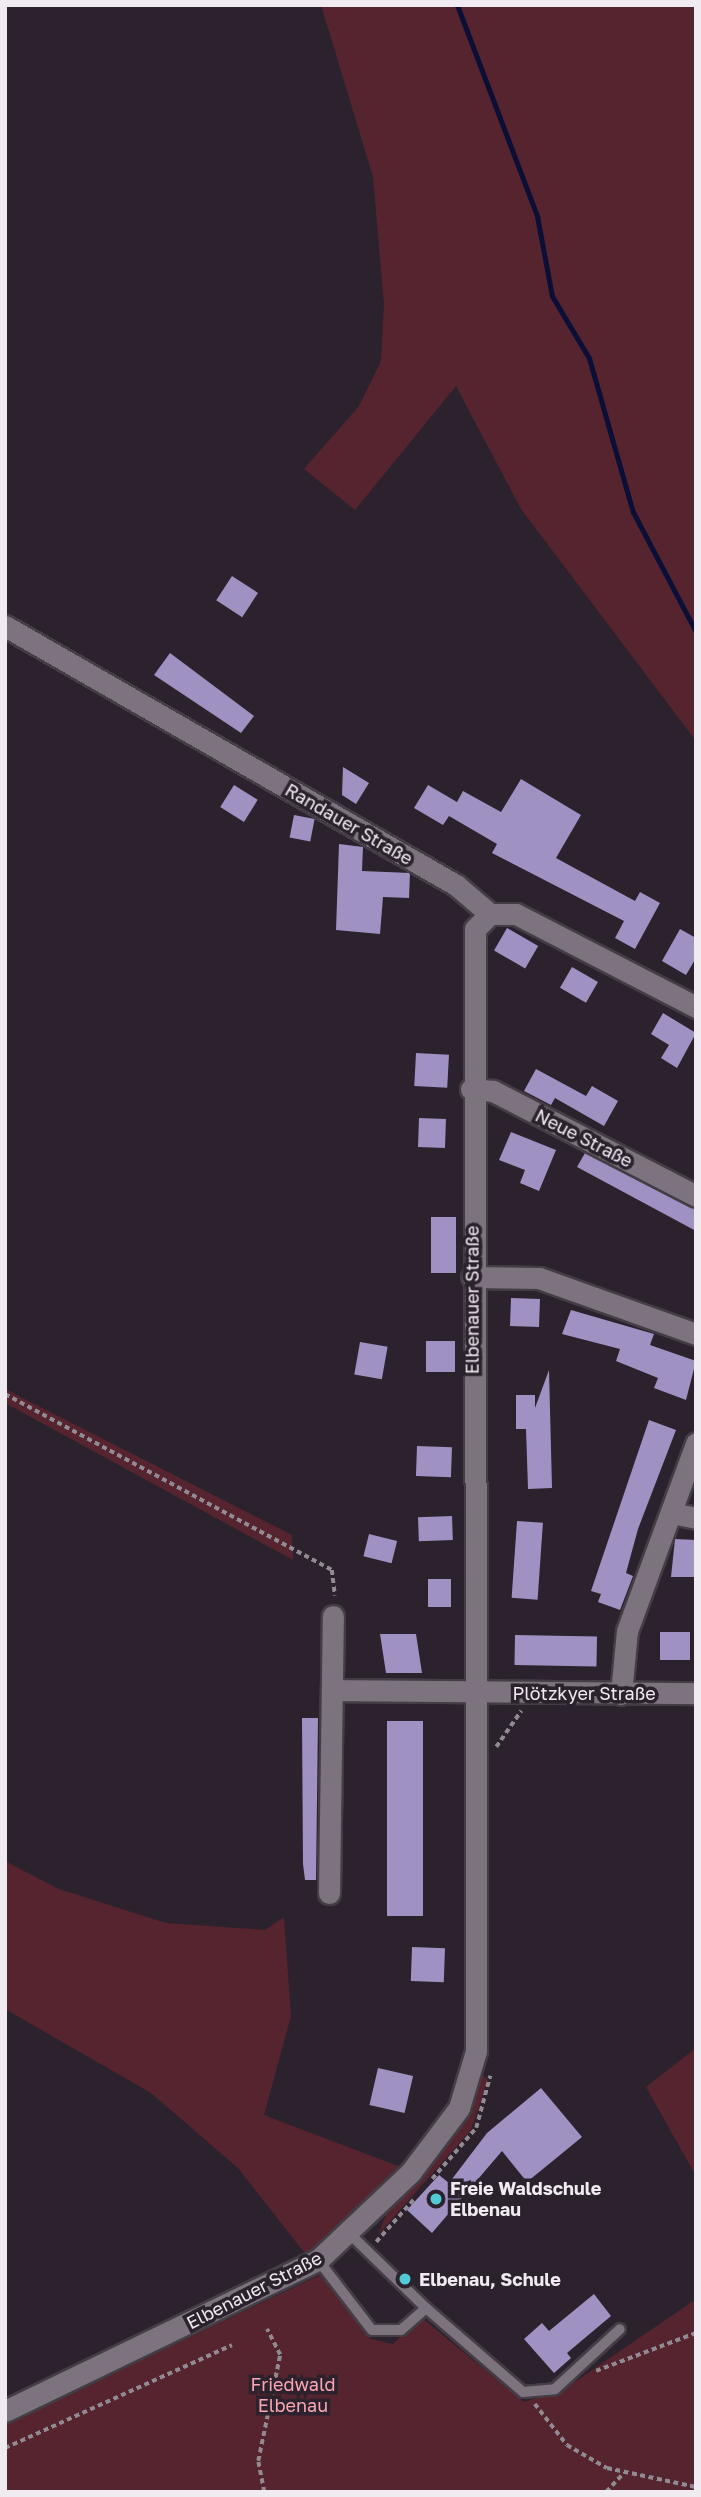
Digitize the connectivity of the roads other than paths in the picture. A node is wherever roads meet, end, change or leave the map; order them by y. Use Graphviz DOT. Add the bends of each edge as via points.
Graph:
graph roads {
  1 [pos="5,626"];
  2 [pos="489,914"];
  3 [pos="696,1007"];
  4 [pos="471,1089"];
  5 [pos="696,1196"];
  6 [pos="472,1278"];
  7 [pos="696,1334"];
  8 [pos="696,1443"];
  9 [pos="671,1513"];
  10 [pos="696,1518"];
  11 [pos="332,1616"];
  12 [pos="332,1690"];
  13 [pos="472,1692"];
  14 [pos="696,1693"];
  15 [pos="621,1694"];
  16 [pos="329,1893"];
  17 [pos="351,2235"];
  18 [pos="318,2260"];
  19 [pos="426,2308"];
  20 [pos="620,2329"];
  21 [pos="5,2411"];
  1 -- 2 [label="street, Randauer Straße" via="456,885"];
  2 -- 3 [label="street" via="528,920"];
  2 -- 4 [label="street, Elbenauer Straße" via="473,937"];
  4 -- 5 [label="street, Neue Straße" via="493,1091"];
  4 -- 6 [label="street, Elbenauer Straße"];
  6 -- 7 [label="street" via="539,1278"];
  6 -- 13 [label="street, Elbenauer Straße"];
  8 -- 9 [label="street"];
  9 -- 10 [label="street"];
  9 -- 15 [label="street" via="627,1631"];
  11 -- 12 [label="street"];
  12 -- 13 [label="street"];
  12 -- 16 [label="street"];
  13 -- 15 [label="street, Plötzkyer Straße"];
  13 -- 17 [label="street, Elbenauer Straße" via="476,2051 469,2085 438,2138"];
  14 -- 15 [label="street, Plötzkyer Straße"];
  17 -- 18 [label="street, Elbenauer Straße"];
  17 -- 19 [label="lane"];
  18 -- 19 [label="lane" via="372,2330 401,2330"];
  18 -- 21 [label="street, Elbenauer Straße"];
  19 -- 20 [label="lane" via="523,2392 555,2389"];
}
